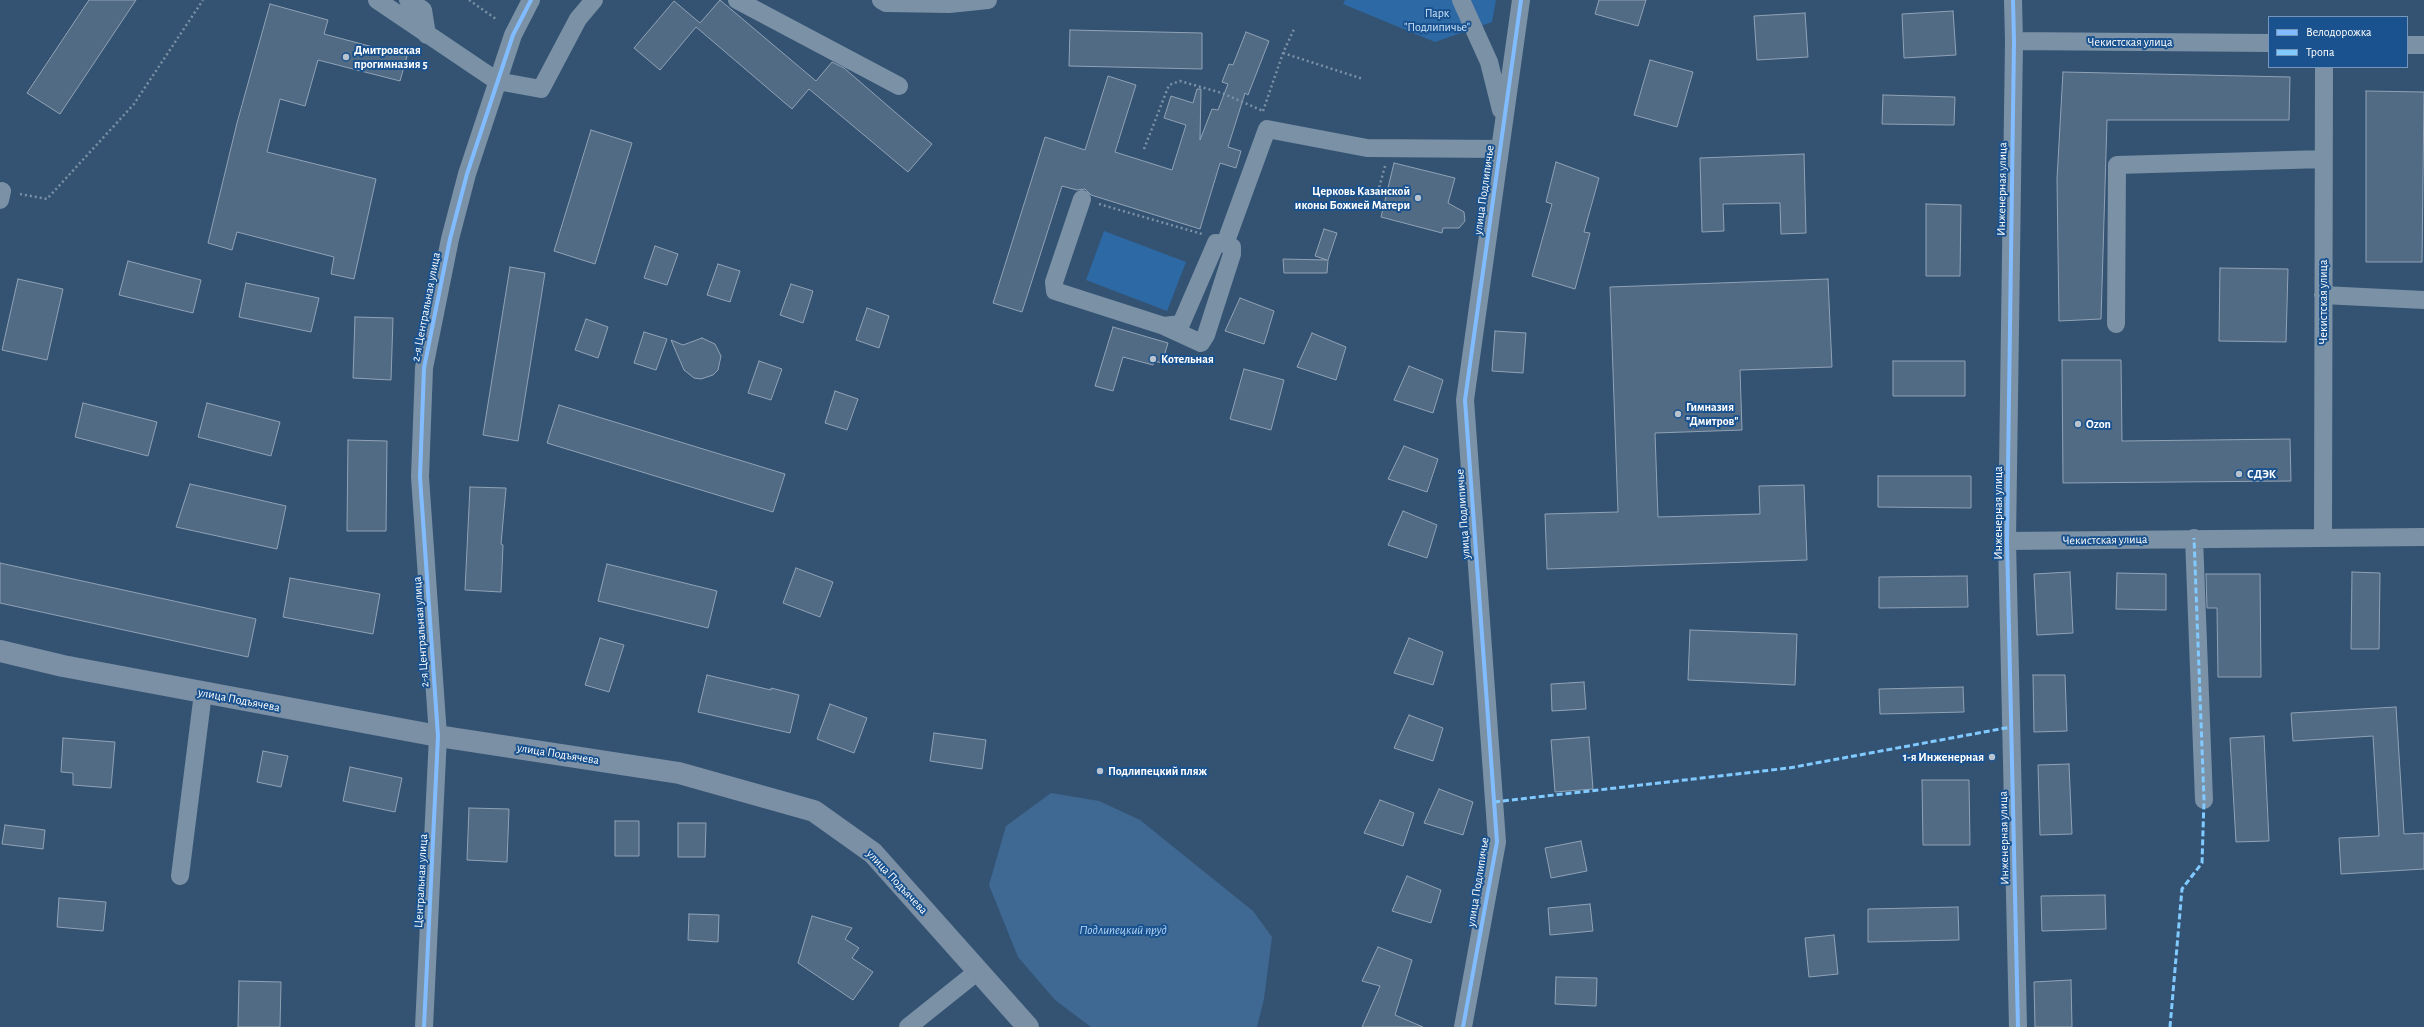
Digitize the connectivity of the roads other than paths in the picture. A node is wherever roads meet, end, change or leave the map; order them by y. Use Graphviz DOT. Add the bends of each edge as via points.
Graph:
graph roads {
  1 [pos="377,0"];
  2 [pos="408,0"];
  3 [pos="530,0"];
  4 [pos="594,0"];
  5 [pos="737,0"];
  6 [pos="881,0"];
  7 [pos="988,0"];
  8 [pos="1461,0"];
  9 [pos="1521,0"];
  10 [pos="2013,0"];
  11 [pos="426,5"];
  12 [pos="427,35"];
  13 [pos="2014,41"];
  14 [pos="2268,43"];
  15 [pos="2408,45"];
  16 [pos="2424,45"];
  17 [pos="2324,68"];
  18 [pos="497,81"];
  19 [pos="899,86"];
  20 [pos="1504,119"];
  21 [pos="1500,149"];
  22 [pos="2324,159"];
  23 [pos="1082,199"];
  24 [pos="1226,240"];
  25 [pos="2323,295"];
  26 [pos="2424,300"];
  27 [pos="2116,324"];
  28 [pos="1164,326"];
  29 [pos="2323,536"];
  30 [pos="2424,537"];
  31 [pos="2194,538"];
  32 [pos="2007,541"];
  33 [pos="0,651"];
  34 [pos="202,693"];
  35 [pos="438,736"];
  36 [pos="2204,800"];
  37 [pos="180,876"];
  38 [pos="978,971"];
  39 [pos="424,1027"];
  40 [pos="908,1027"];
  41 [pos="1028,1027"];
  42 [pos="1462,1027"];
  43 [pos="2018,1027"];
  1 -- 12 [label="street"];
  2 -- 11 [label="street"];
  3 -- 18 [label="street, 2-я Центральная улица" via="513,35"];
  4 -- 18 [label="street" via="578,19 541,89"];
  5 -- 19 [label="street"];
  6 -- 7 [label="street" via="886,3 949,4"];
  8 -- 20 [label="street" via="1490,62"];
  9 -- 20 [label="street, улица Подлипичье"];
  10 -- 13 [label="street, Инженерная улица"];
  11 -- 12 [label="street"];
  12 -- 18 [label="street"];
  13 -- 14 [label="street, Чекистская улица"];
  13 -- 32 [label="street, Инженерная улица"];
  15 -- 16 [label="street"];
  17 -- 22 [label="street, Чекистская улица"];
  18 -- 35 [label="street, 2-я Центральная улица" via="467,174 450,239 424,368 420,477"];
  20 -- 21 [label="street, улица Подлипичье"];
  21 -- 24 [label="street" via="1361,147 1267,129"];
  21 -- 42 [label="street, улица Подлипичье" via="1464,400 1497,842"];
  22 -- 25 [label="street, Чекистская улица"];
  22 -- 27 [label="street" via="2117,165"];
  23 -- 28 [label="street" via="1056,274 1055,291"];
  24 -- 28 [label="street" via="1216,243 1181,324"];
  24 -- 28 [label="street" via="1232,247 1232,254 1206,335 1200,343"];
  25 -- 26 [label="street"];
  25 -- 29 [label="street, Чекистская улица"];
  29 -- 30 [label="street, Чекистская улица"];
  29 -- 31 [label="street, Чекистская улица"];
  31 -- 32 [label="street, Чекистская улица"];
  31 -- 36 [label="street"];
  32 -- 43 [label="street, Инженерная улица"];
  33 -- 34 [label="main road, улица Подъячева"];
  34 -- 35 [label="main road, улица Подъячева"];
  34 -- 37 [label="street"];
  35 -- 38 [label="main road, улица Подъячева" via="679,773 814,811 873,853"];
  35 -- 39 [label="street, Центральная улица"];
  38 -- 40 [label="street"];
  38 -- 41 [label="main road, улица Подъячева"];
}
